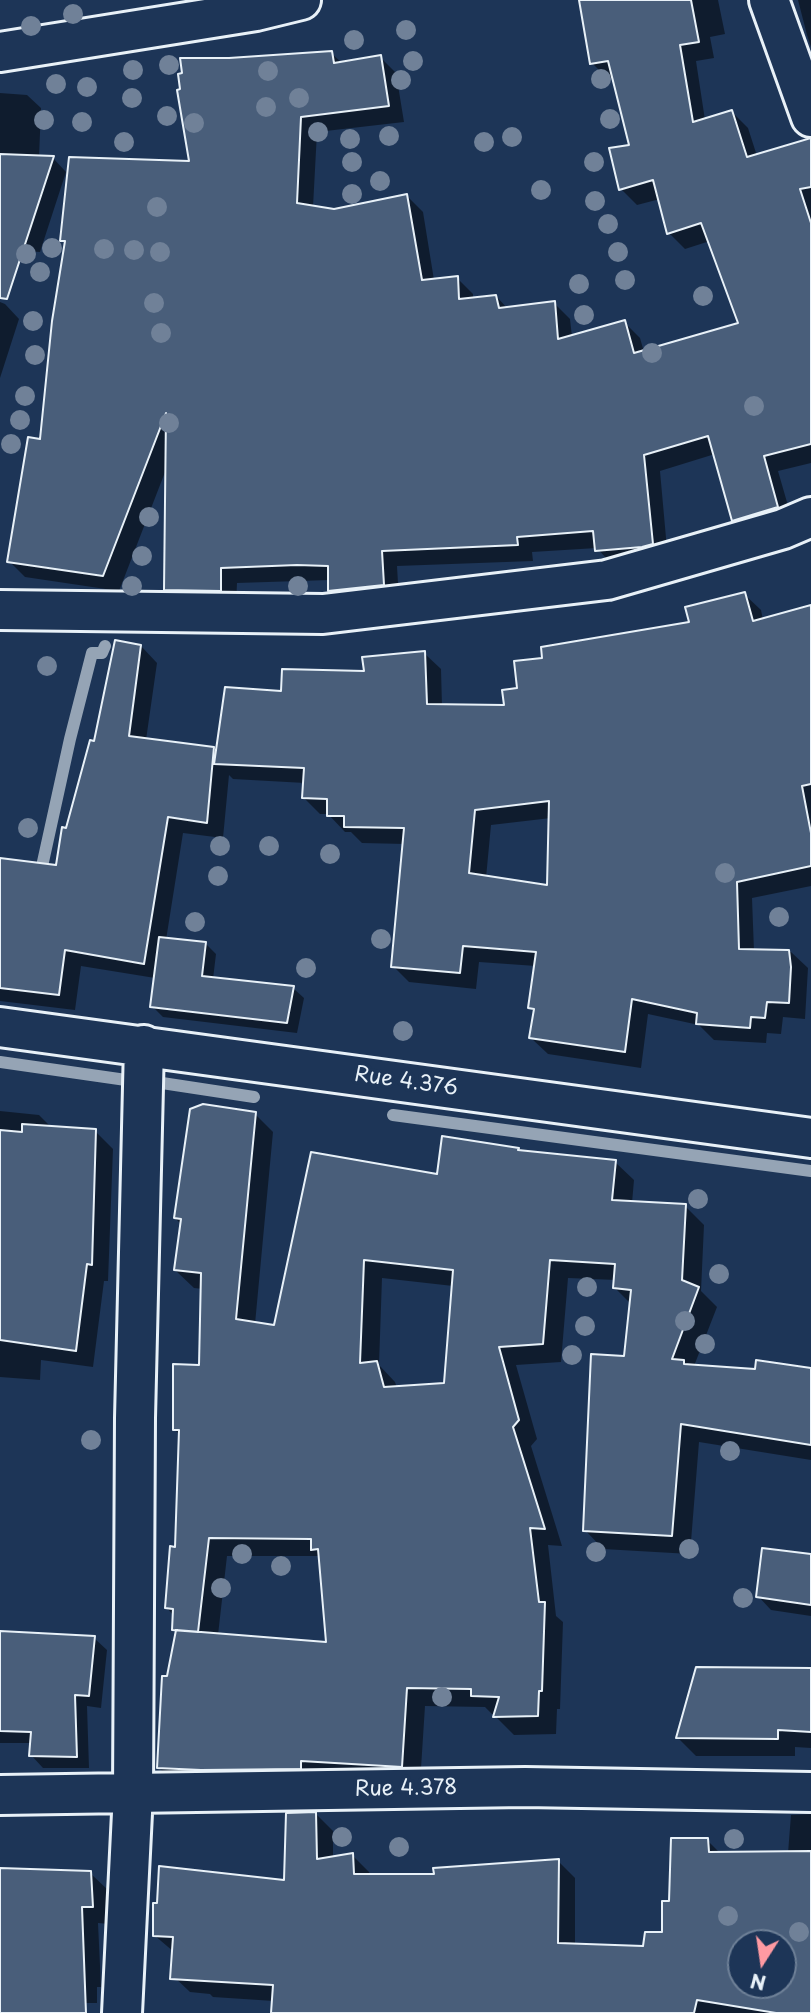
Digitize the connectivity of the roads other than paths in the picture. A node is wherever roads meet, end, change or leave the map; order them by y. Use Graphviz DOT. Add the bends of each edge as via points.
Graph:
graph roads {
  1 [pos="301,0"];
  2 [pos="768,0"];
  3 [pos="0,52"];
  4 [pos="811,117"];
  5 [pos="811,517"];
  6 [pos="0,610"];
  7 [pos="0,1027"];
  8 [pos="144,1045"];
  9 [pos="811,1138"];
  10 [pos="811,1792"];
  11 [pos="133,1793"];
  12 [pos="0,1795"];
  13 [pos="122,2013"];
  1 -- 3 [label="street"];
  2 -- 4 [label="street"];
  5 -- 6 [label="street" via="607,580 323,614"];
  7 -- 8 [label="street, Rue 4.376"];
  8 -- 9 [label="street, Rue 4.376"];
  8 -- 11 [label="street" via="135,1418"];
  10 -- 11 [label="street, Rue 4.378" via="525,1787"];
  11 -- 12 [label="street, Rue 4.378"];
  11 -- 13 [label="street"];
}
